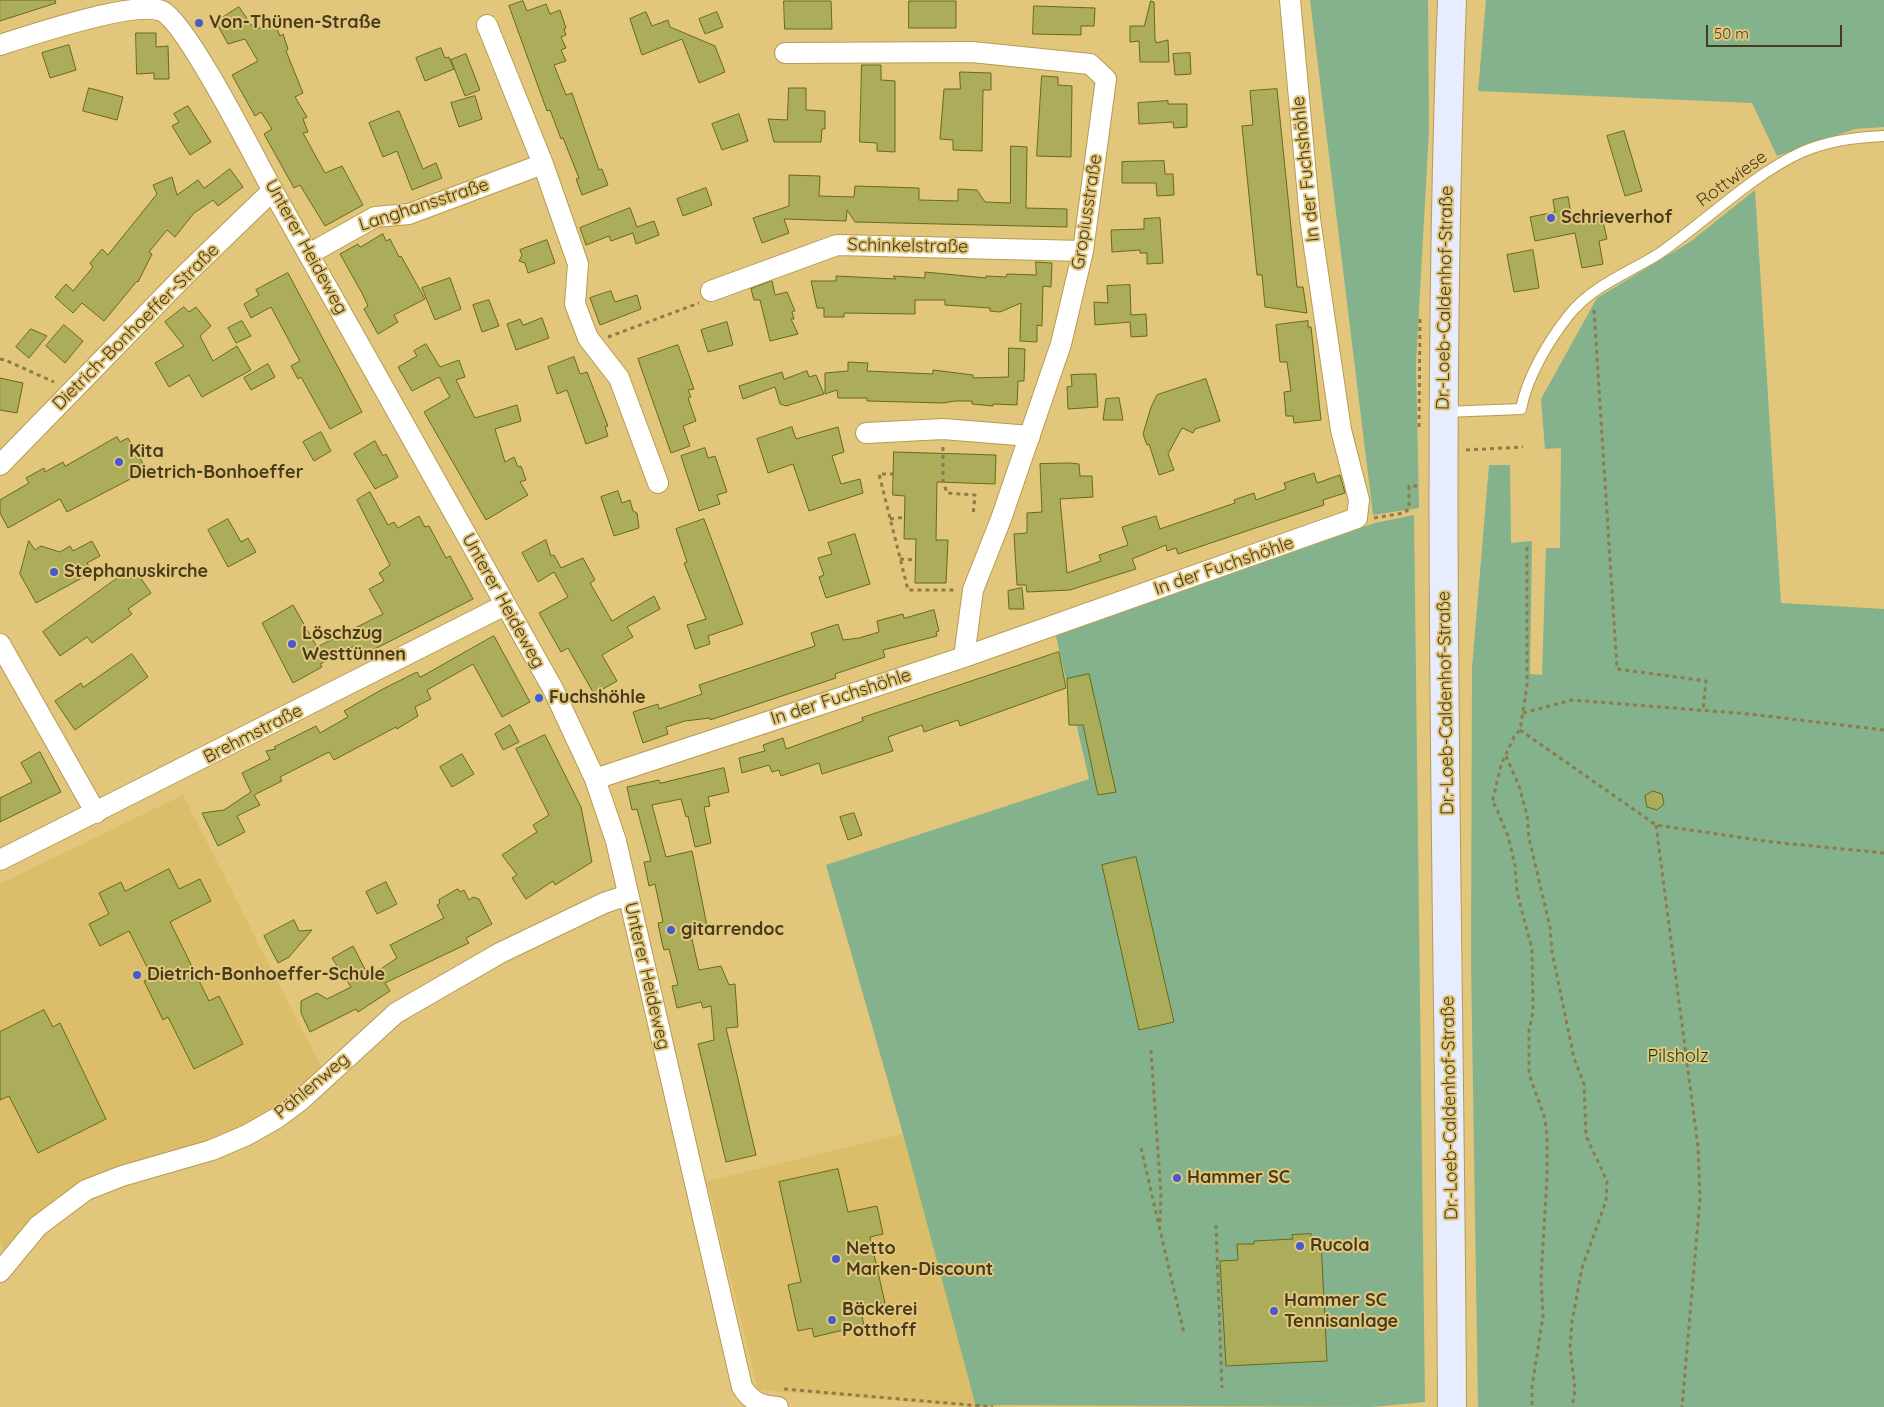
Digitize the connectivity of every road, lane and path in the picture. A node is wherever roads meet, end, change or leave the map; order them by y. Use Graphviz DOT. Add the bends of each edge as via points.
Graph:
graph roads {
  1 [pos="1290,0"];
  2 [pos="1452,0"];
  3 [pos="487,25"];
  4 [pos="0,45"];
  5 [pos="785,53"];
  6 [pos="1884,136"];
  7 [pos="543,164"];
  8 [pos="273,190"];
  9 [pos="1083,251"];
  10 [pos="309,254"];
  11 [pos="711,290"];
  12 [pos="1593,291"];
  13 [pos="592,343"];
  14 [pos="0,360"];
  15 [pos="71,392"];
  16 [pos="1444,413"];
  17 [pos="944,429"];
  18 [pos="866,433"];
  19 [pos="1030,436"];
  20 [pos="1523,447"];
  21 [pos="1444,451"];
  22 [pos="0,465"];
  23 [pos="894,474"];
  24 [pos="658,483"];
  25 [pos="1419,486"];
  26 [pos="973,516"];
  27 [pos="905,517"];
  28 [pos="1357,518"];
  29 [pos="890,519"];
  30 [pos="1527,547"];
  31 [pos="900,559"];
  32 [pos="916,560"];
  33 [pos="973,590"];
  34 [pos="505,605"];
  35 [pos="0,644"];
  36 [pos="964,657"];
  37 [pos="1703,710"];
  38 [pos="1523,713"];
  39 [pos="1520,730"];
  40 [pos="1884,730"];
  41 [pos="1506,755"];
  42 [pos="595,778"];
  43 [pos="96,813"];
  44 [pos="1656,826"];
  45 [pos="1884,853"];
  46 [pos="0,860"];
  47 [pos="628,894"];
  48 [pos="1151,1050"];
  49 [pos="1142,1148"];
  50 [pos="1216,1225"];
  51 [pos="1160,1228"];
  52 [pos="0,1272"];
  53 [pos="1184,1333"];
  54 [pos="1222,1388"];
  55 [pos="769,1402"];
  56 [pos="959,1406"];
  57 [pos="993,1407"];
  58 [pos="1452,1407"];
  59 [pos="1532,1407"];
  60 [pos="1572,1407"];
  61 [pos="1682,1407"];
  1 -- 28 [label="street, In der Fuchshöhle" via="1310,219 1341,430 1359,500"];
  2 -- 16 [label="main road, Dr.-Loeb-Caldenhof-Straße" via="1444,242"];
  3 -- 7 [label="street"];
  4 -- 8 [label="street, Unterer Heideweg" via="80,20 157,8 177,24"];
  5 -- 9 [label="street, Gropiusstraße" via="972,52 1090,64 1106,79"];
  6 -- 12 [label="lane, Rottwiese" via="1860,136 1803,151 1752,184 1658,254"];
  7 -- 10 [label="street, Langhansstraße" via="409,214 375,218"];
  7 -- 13 [label="street" via="578,264 575,304"];
  8 -- 10 [label="street, Unterer Heideweg"];
  8 -- 15 [label="street, Dietrich-Bonhoeffer-Straße"];
  9 -- 11 [label="street, Schinkelstraße" via="837,245"];
  9 -- 19 [label="street, Gropiusstraße" via="1061,344"];
  10 -- 34 [label="street, Unterer Heideweg"];
  11 -- 13 [label="path" via="700,303"];
  12 -- 16 [label="lane, Rottwiese" via="1569,315 1542,358 1527,386 1521,409"];
  12 -- 37 [label="path" via="1617,669 1706,681"];
  13 -- 24 [label="street" via="619,378"];
  14 -- 15 [label="path"];
  15 -- 22 [label="street, Dietrich-Bonhoeffer-Straße"];
  16 -- 21 [label="main road, Dr.-Loeb-Caldenhof-Straße"];
  17 -- 18 [label="street"];
  17 -- 19 [label="street"];
  17 -- 26 [label="path" via="943,481 947,493 975,495"];
  19 -- 33 [label="street, Gropiusstraße"];
  20 -- 21 [label="path"];
  21 -- 58 [label="main road, Dr.-Loeb-Caldenhof-Straße"];
  23 -- 29 [label="path" via="879,474"];
  25 -- 28 [label="path" via="1409,486 1410,509 1404,513"];
  27 -- 29 [label="path"];
  28 -- 36 [label="street, In der Fuchshöhle"];
  29 -- 31 [label="path"];
  30 -- 38 [label="path" via="1527,686"];
  31 -- 32 [label="path"];
  31 -- 33 [label="path" via="908,590"];
  33 -- 36 [label="street, Gropiusstraße"];
  34 -- 42 [label="street, Unterer Heideweg" via="565,712"];
  34 -- 43 [label="street, Brehmstraße"];
  35 -- 43 [label="street"];
  36 -- 42 [label="street, In der Fuchshöhle"];
  37 -- 38 [label="path" via="1572,700"];
  37 -- 40 [label="path"];
  38 -- 39 [label="path"];
  39 -- 41 [label="path"];
  39 -- 44 [label="path"];
  41 -- 59 [label="path" via="1492,803 1510,843 1532,949 1529,1074 1545,1119 1547,1136 1541,1278 1543,1316"];
  41 -- 60 [label="path" via="1527,815 1574,1058 1584,1084 1586,1136 1607,1181 1606,1201 1582,1268 1572,1322 1570,1347 1575,1390"];
  42 -- 47 [label="street, Unterer Heideweg" via="616,841"];
  43 -- 46 [label="street, Brehmstraße"];
  44 -- 45 [label="path"];
  44 -- 61 [label="path" via="1698,1147 1700,1199"];
  47 -- 52 [label="street, Pählenweg" via="500,952 396,1013 301,1100 247,1135 212,1150 86,1190 38,1226"];
  47 -- 55 [label="street, Unterer Heideweg" via="742,1387 750,1398"];
  48 -- 51 [label="path" via="1161,1195"];
  49 -- 51 [label="path"];
  50 -- 54 [label="path"];
  51 -- 53 [label="path"];
  55 -- 56 [label="path"];
  56 -- 57 [label="path"];
}
